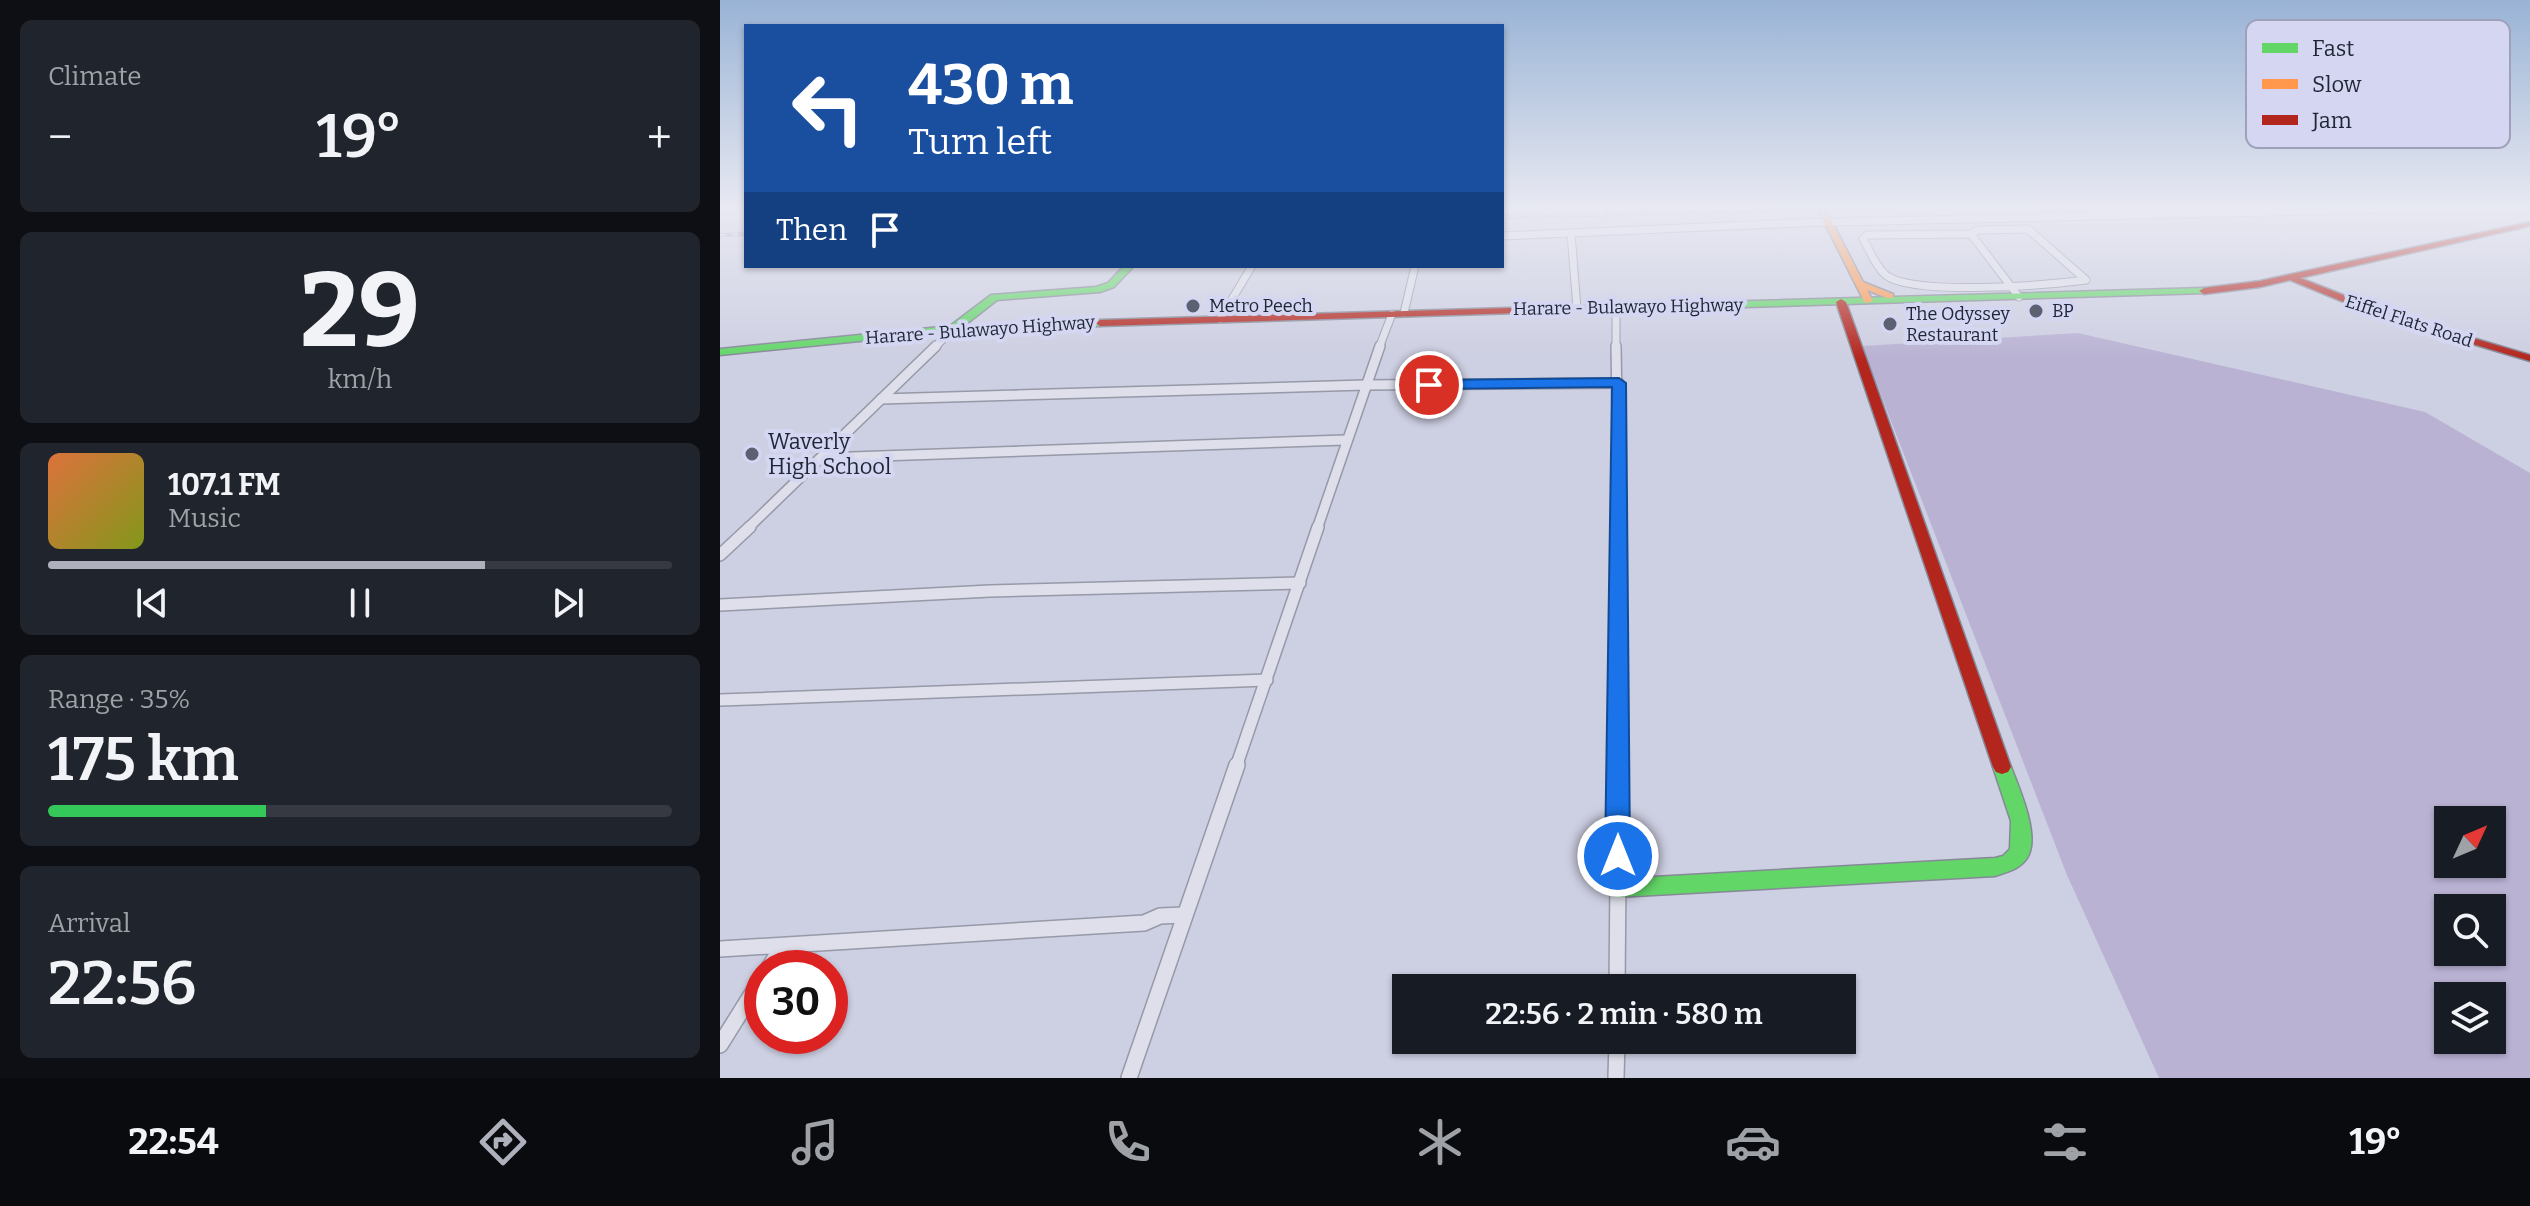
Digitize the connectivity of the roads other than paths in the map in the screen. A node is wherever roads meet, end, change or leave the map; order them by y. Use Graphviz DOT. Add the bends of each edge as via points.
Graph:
graph roads {
  1 [pos="1573,258"];
  2 [pos="1846,258"];
  3 [pos="1876,258"];
  4 [pos="1989,258"];
  5 [pos="2064,258"];
  6 [pos="2375,258"];
  7 [pos="1127,268"];
  8 [pos="1251,268"];
  9 [pos="1414,268"];
  10 [pos="2290,277"];
  11 [pos="1858,283"];
  12 [pos="2008,284"];
  13 [pos="2019,297"];
  14 [pos="1908,300"];
  15 [pos="1868,301"];
  16 [pos="1841,302"];
  17 [pos="1616,307"];
  18 [pos="1577,308"];
  19 [pos="1398,313"];
  20 [pos="1220,319"];
  21 [pos="954,328"];
  22 [pos="720,352"];
  23 [pos="2530,358"];
  24 [pos="1619,383"];
  25 [pos="1365,385"];
  26 [pos="881,399"];
  27 [pos="1345,440"];
  28 [pos="823,458"];
  29 [pos="720,555"];
  30 [pos="1300,583"];
  31 [pos="720,605"];
  32 [pos="1267,680"];
  33 [pos="720,700"];
  34 [pos="1617,888"];
  35 [pos="1184,915"];
  36 [pos="782,947"];
  37 [pos="720,949"];
  38 [pos="780,950"];
  39 [pos="1617,974"];
  40 [pos="744,1007"];
  41 [pos="720,1045"];
  42 [pos="1617,1054"];
  43 [pos="1129,1078"];
  44 [pos="1616,1078"];
  1 -- 18 [label="street"];
  2 -- 11 [label="main road"];
  3 -- 12 [label="street" via="1887,276 1902,281"];
  4 -- 12 [label="street"];
  5 -- 12 [label="street" via="2086,279"];
  6 -- 10 [label="main road, Harare - Bulawayo Highway"];
  7 -- 21 [label="main road" via="1111,285 1097,290 994,297"];
  8 -- 20 [label="street"];
  9 -- 19 [label="street"];
  10 -- 13 [label="main road, Harare - Bulawayo Highway" via="2194,292"];
  10 -- 23 [label="main road, Eiffel Flats Road" via="2382,314"];
  11 -- 14 [label="main road"];
  11 -- 15 [label="main road"];
  12 -- 13 [label="street"];
  13 -- 14 [label="main road, Harare - Bulawayo Highway"];
  14 -- 15 [label="main road, Harare - Bulawayo Highway"];
  15 -- 16 [label="main road, Harare - Bulawayo Highway"];
  16 -- 17 [label="main road, Harare - Bulawayo Highway"];
  16 -- 34 [label="main road" via="2021,821 2020,853 1995,867"];
  17 -- 18 [label="main road, Harare - Bulawayo Highway"];
  17 -- 24 [label="street"];
  18 -- 19 [label="main road, Harare - Bulawayo Highway"];
  19 -- 20 [label="main road, Harare - Bulawayo Highway"];
  19 -- 25 [label="street"];
  20 -- 21 [label="main road, Harare - Bulawayo Highway"];
  21 -- 22 [label="main road, Harare - Bulawayo Highway"];
  21 -- 26 [label="street"];
  24 -- 25 [label="street"];
  24 -- 34 [label="street"];
  25 -- 26 [label="street"];
  25 -- 27 [label="street"];
  26 -- 28 [label="street"];
  27 -- 28 [label="street"];
  27 -- 30 [label="street"];
  28 -- 29 [label="street"];
  30 -- 31 [label="street"];
  30 -- 32 [label="street"];
  32 -- 33 [label="street"];
  32 -- 35 [label="street"];
  34 -- 39 [label="street"];
  35 -- 36 [label="street" via="1144,923"];
  35 -- 43 [label="street"];
  36 -- 37 [label="street"];
  36 -- 38 [label="street"];
  40 -- 41 [label="street"];
  42 -- 44 [label="street"];
}
